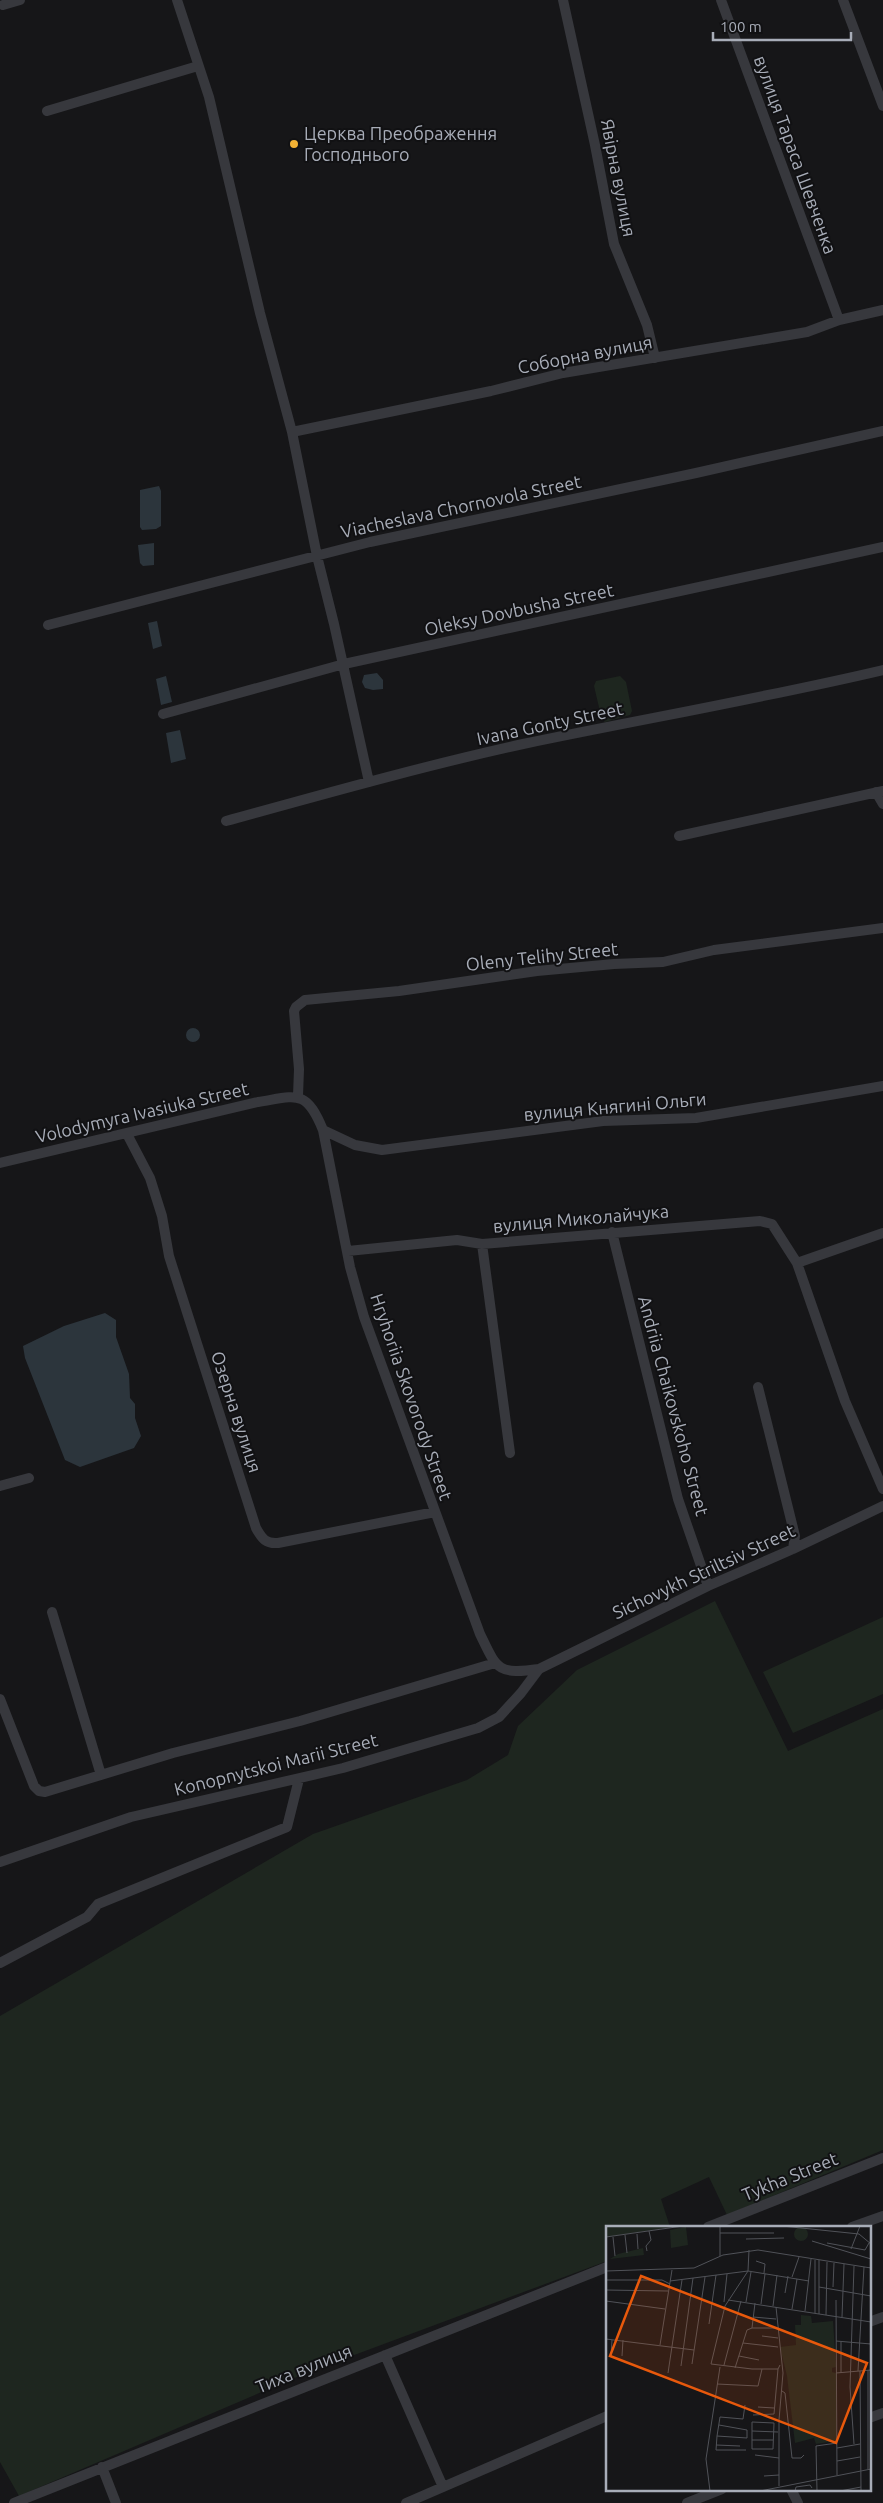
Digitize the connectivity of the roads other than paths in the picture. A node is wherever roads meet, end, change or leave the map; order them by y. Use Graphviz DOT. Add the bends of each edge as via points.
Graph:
graph roads {
  1 [pos="20,0"];
  2 [pos="177,0"];
  3 [pos="563,0"];
  4 [pos="721,0"];
  5 [pos="843,0"];
  6 [pos="3,5"];
  7 [pos="198,66"];
  8 [pos="883,106"];
  9 [pos="47,111"];
  10 [pos="883,310"];
  11 [pos="839,320"];
  12 [pos="655,358"];
  13 [pos="883,431"];
  14 [pos="292,432"];
  15 [pos="883,547"];
  16 [pos="317,556"];
  17 [pos="48,624"];
  18 [pos="344,664"];
  19 [pos="883,670"];
  20 [pos="164,714"];
  21 [pos="369,782"];
  22 [pos="879,791"];
  23 [pos="883,804"];
  24 [pos="226,821"];
  25 [pos="679,836"];
  26 [pos="883,928"];
  27 [pos="883,1086"];
  28 [pos="295,1096"];
  29 [pos="323,1130"];
  30 [pos="127,1134"];
  31 [pos="0,1163"];
  32 [pos="612,1232"];
  33 [pos="883,1234"];
  34 [pos="482,1244"];
  35 [pos="348,1251"];
  36 [pos="796,1263"];
  37 [pos="758,1387"];
  38 [pos="510,1453"];
  39 [pos="29,1478"];
  40 [pos="0,1486"];
  41 [pos="883,1489"];
  42 [pos="883,1506"];
  43 [pos="431,1512"];
  44 [pos="793,1549"];
  45 [pos="708,1586"];
  46 [pos="52,1612"];
  47 [pos="495,1663"];
  48 [pos="539,1669"];
  49 [pos="0,1699"];
  50 [pos="101,1775"];
  51 [pos="298,1779"];
  52 [pos="0,1862"];
  53 [pos="0,1963"];
  54 [pos="883,2158"];
  55 [pos="883,2216"];
  56 [pos="711,2226"];
  57 [pos="855,2226"];
  58 [pos="606,2267"];
  59 [pos="883,2317"];
  60 [pos="870,2322"];
  61 [pos="385,2354"];
  62 [pos="883,2413"];
  63 [pos="606,2416"];
  64 [pos="870,2418"];
  65 [pos="102,2467"];
  66 [pos="443,2487"];
  67 [pos="720,2490"];
  68 [pos="792,2490"];
  69 [pos="14,2503"];
  70 [pos="116,2503"];
  71 [pos="406,2503"];
  72 [pos="687,2503"];
  73 [pos="798,2503"];
  1 -- 6 [label="street"];
  2 -- 7 [label="street"];
  3 -- 12 [label="street, Явірна вулиця" via="614,244 647,325"];
  4 -- 11 [label="street, вулиця Тараса Шевченка"];
  5 -- 8 [label="street"];
  7 -- 9 [label="street"];
  7 -- 14 [label="street" via="209,97 260,314"];
  10 -- 11 [label="street, Соборна вулиця"];
  11 -- 12 [label="street, Соборна вулиця" via="807,332"];
  12 -- 14 [label="street, Соборна вулиця" via="563,373"];
  13 -- 16 [label="street, Viacheslava Chornovola Street"];
  14 -- 16 [label="street"];
  15 -- 18 [label="street, Oleksy Dovbusha Street"];
  16 -- 17 [label="street, Viacheslava Chornovola Street"];
  16 -- 18 [label="street"];
  18 -- 20 [label="street, Oleksy Dovbusha Street"];
  18 -- 21 [label="street"];
  19 -- 21 [label="street, Ivana Gonty Street" via="522,745"];
  21 -- 24 [label="street, Ivana Gonty Street"];
  22 -- 23 [label="street"];
  22 -- 25 [label="street"];
  26 -- 28 [label="street, Oleny Telihy Street" via="723,948 663,962 537,971 399,992 305,1000 294,1011 299,1069"];
  27 -- 29 [label="street, вулиця Княгині Ольги" via="696,1118 603,1121 382,1150 355,1145"];
  28 -- 29 [label="street, Hryhoriia Skovorody Street" via="305,1099"];
  28 -- 30 [label="street, Volodymyra Ivasiuka Street"];
  29 -- 35 [label="street, Hryhoriia Skovorody Street"];
  30 -- 31 [label="street, Volodymyra Ivasiuka Street"];
  30 -- 43 [label="street, Озерна вулиця" via="150,1178 162,1216 168,1256 262,1538 266,1542 278,1543"];
  32 -- 34 [label="street, вулиця Миколайчука"];
  32 -- 36 [label="street, вулиця Миколайчука" via="760,1221 772,1224"];
  32 -- 45 [label="street, Andriia Chaikovskoho Street" via="678,1500"];
  33 -- 36 [label="street"];
  34 -- 35 [label="street, вулиця Миколайчука" via="457,1240"];
  34 -- 38 [label="street"];
  35 -- 43 [label="street, Hryhoriia Skovorody Street" via="364,1317"];
  36 -- 41 [label="street, вулиця Миколайчука" via="845,1401"];
  37 -- 44 [label="street" via="795,1536"];
  39 -- 40 [label="street"];
  42 -- 44 [label="street, Sichovykh Striltsiv Street"];
  43 -- 47 [label="street, Hryhoriia Skovorody Street"];
  44 -- 45 [label="street, Sichovykh Striltsiv Street"];
  45 -- 48 [label="street, Sichovykh Striltsiv Street"];
  46 -- 50 [label="street"];
  47 -- 48 [label="street" via="505,1670"];
  47 -- 50 [label="street"];
  48 -- 51 [label="street, Konopnytskoi Marii Street" via="499,1717 485,1725"];
  49 -- 50 [label="street" via="34,1786 39,1791"];
  51 -- 52 [label="street, Konopnytskoi Marii Street" via="131,1817"];
  51 -- 53 [label="street" via="287,1827 98,1904 88,1918"];
  54 -- 56 [label="street, Tykha Street"];
  55 -- 57 [label="street"];
  58 -- 61 [label="street, Тиха вулиця"];
  59 -- 60 [label="street"];
  61 -- 65 [label="street, Тиха вулиця"];
  61 -- 66 [label="street"];
  62 -- 64 [label="street"];
  63 -- 66 [label="street"];
  65 -- 69 [label="street, Тиха вулиця"];
  65 -- 70 [label="street"];
  66 -- 71 [label="street"];
  67 -- 72 [label="street"];
  68 -- 73 [label="street"];
}
